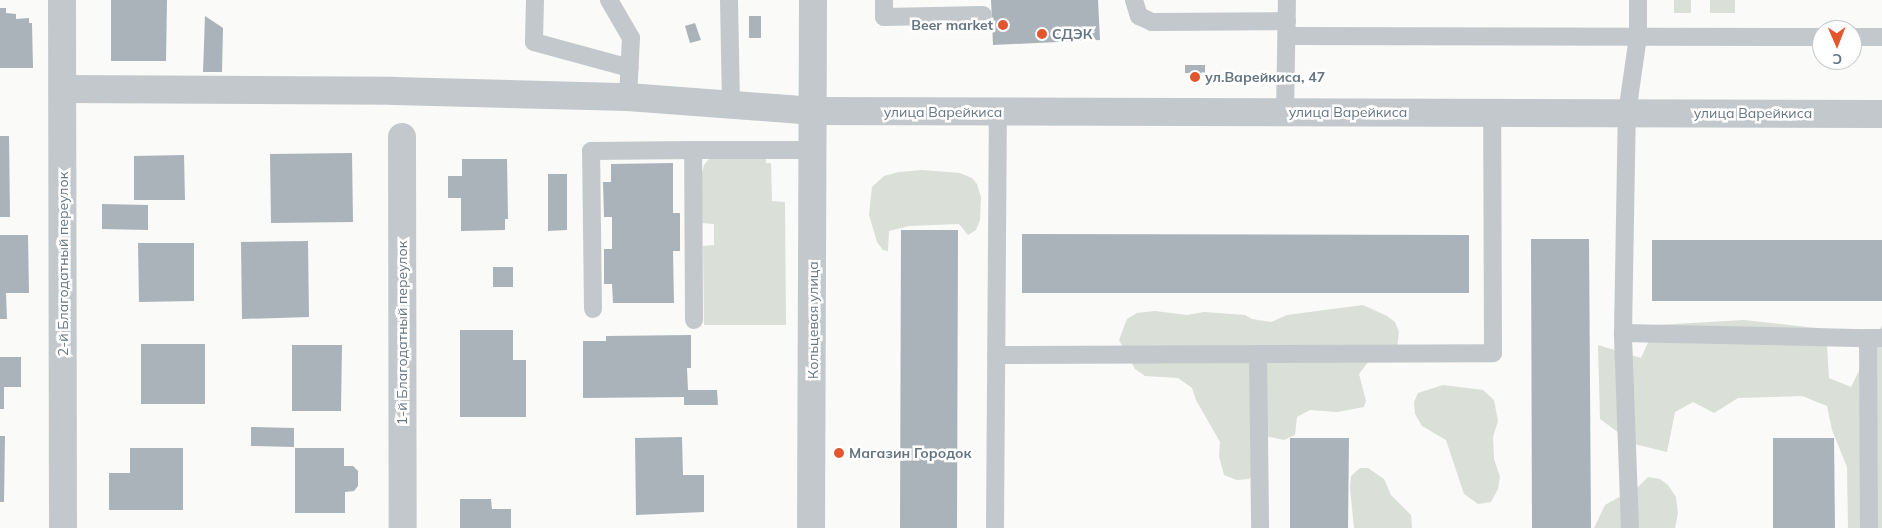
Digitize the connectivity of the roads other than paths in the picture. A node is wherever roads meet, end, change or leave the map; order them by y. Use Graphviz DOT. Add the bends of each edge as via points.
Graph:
graph roads {
  1 [pos="62,0"];
  2 [pos="535,0"];
  3 [pos="609,0"];
  4 [pos="729,0"];
  5 [pos="814,0"];
  6 [pos="884,0"];
  7 [pos="1134,0"];
  8 [pos="1287,0"];
  9 [pos="1638,0"];
  10 [pos="983,15"];
  11 [pos="1287,28"];
  12 [pos="1638,37"];
  13 [pos="1812,37"];
  14 [pos="1862,37"];
  15 [pos="1882,37"];
  16 [pos="630,68"];
  17 [pos="63,89"];
  18 [pos="628,97"];
  19 [pos="731,106"];
  20 [pos="814,111"];
  21 [pos="998,112"];
  22 [pos="1285,112"];
  23 [pos="1492,112"];
  24 [pos="1627,113"];
  25 [pos="1882,114"];
  26 [pos="402,138"];
  27 [pos="693,150"];
  28 [pos="814,150"];
  29 [pos="593,309"];
  30 [pos="694,320"];
  31 [pos="1624,333"];
  32 [pos="1875,338"];
  33 [pos="1258,354"];
  34 [pos="996,355"];
  35 [pos="63,528"];
  36 [pos="403,528"];
  37 [pos="811,528"];
  38 [pos="995,528"];
  39 [pos="1260,528"];
  40 [pos="1630,528"];
  41 [pos="1869,528"];
  1 -- 17 [label="street, 2-й Благодатный переулок"];
  2 -- 16 [label="lane" via="534,42"];
  3 -- 16 [label="lane" via="631,38"];
  4 -- 19 [label="lane"];
  5 -- 20 [label="street, Кольцевая улица"];
  6 -- 10 [label="lane" via="884,16"];
  7 -- 11 [label="lane" via="1139,16 1152,22"];
  8 -- 11 [label="lane"];
  9 -- 12 [label="lane"];
  11 -- 12 [label="lane"];
  11 -- 22 [label="lane"];
  12 -- 13 [label="lane"];
  12 -- 24 [label="lane"];
  14 -- 15 [label="lane"];
  16 -- 18 [label="lane"];
  17 -- 18 [label="street, улица Варейкиса" via="394,91"];
  17 -- 35 [label="street, 2-й Благодатный переулок"];
  18 -- 19 [label="street, улица Варейкиса"];
  19 -- 20 [label="street, улица Варейкиса"];
  20 -- 21 [label="street, улица Варейкиса"];
  20 -- 28 [label="street, Кольцевая улица"];
  21 -- 22 [label="street, улица Варейкиса"];
  21 -- 34 [label="lane"];
  22 -- 23 [label="street, улица Варейкиса"];
  23 -- 24 [label="street, улица Варейкиса"];
  23 -- 33 [label="lane" via="1494,353"];
  24 -- 25 [label="street, улица Варейкиса"];
  24 -- 31 [label="lane"];
  26 -- 36 [label="street, 1-й Благодатный переулок"];
  27 -- 28 [label="lane"];
  27 -- 29 [label="lane" via="591,151"];
  27 -- 30 [label="lane"];
  28 -- 37 [label="street, Кольцевая улица"];
  31 -- 32 [label="lane"];
  31 -- 40 [label="lane"];
  32 -- 41 [label="lane"];
  33 -- 34 [label="lane"];
  33 -- 39 [label="lane"];
  34 -- 38 [label="lane"];
}
